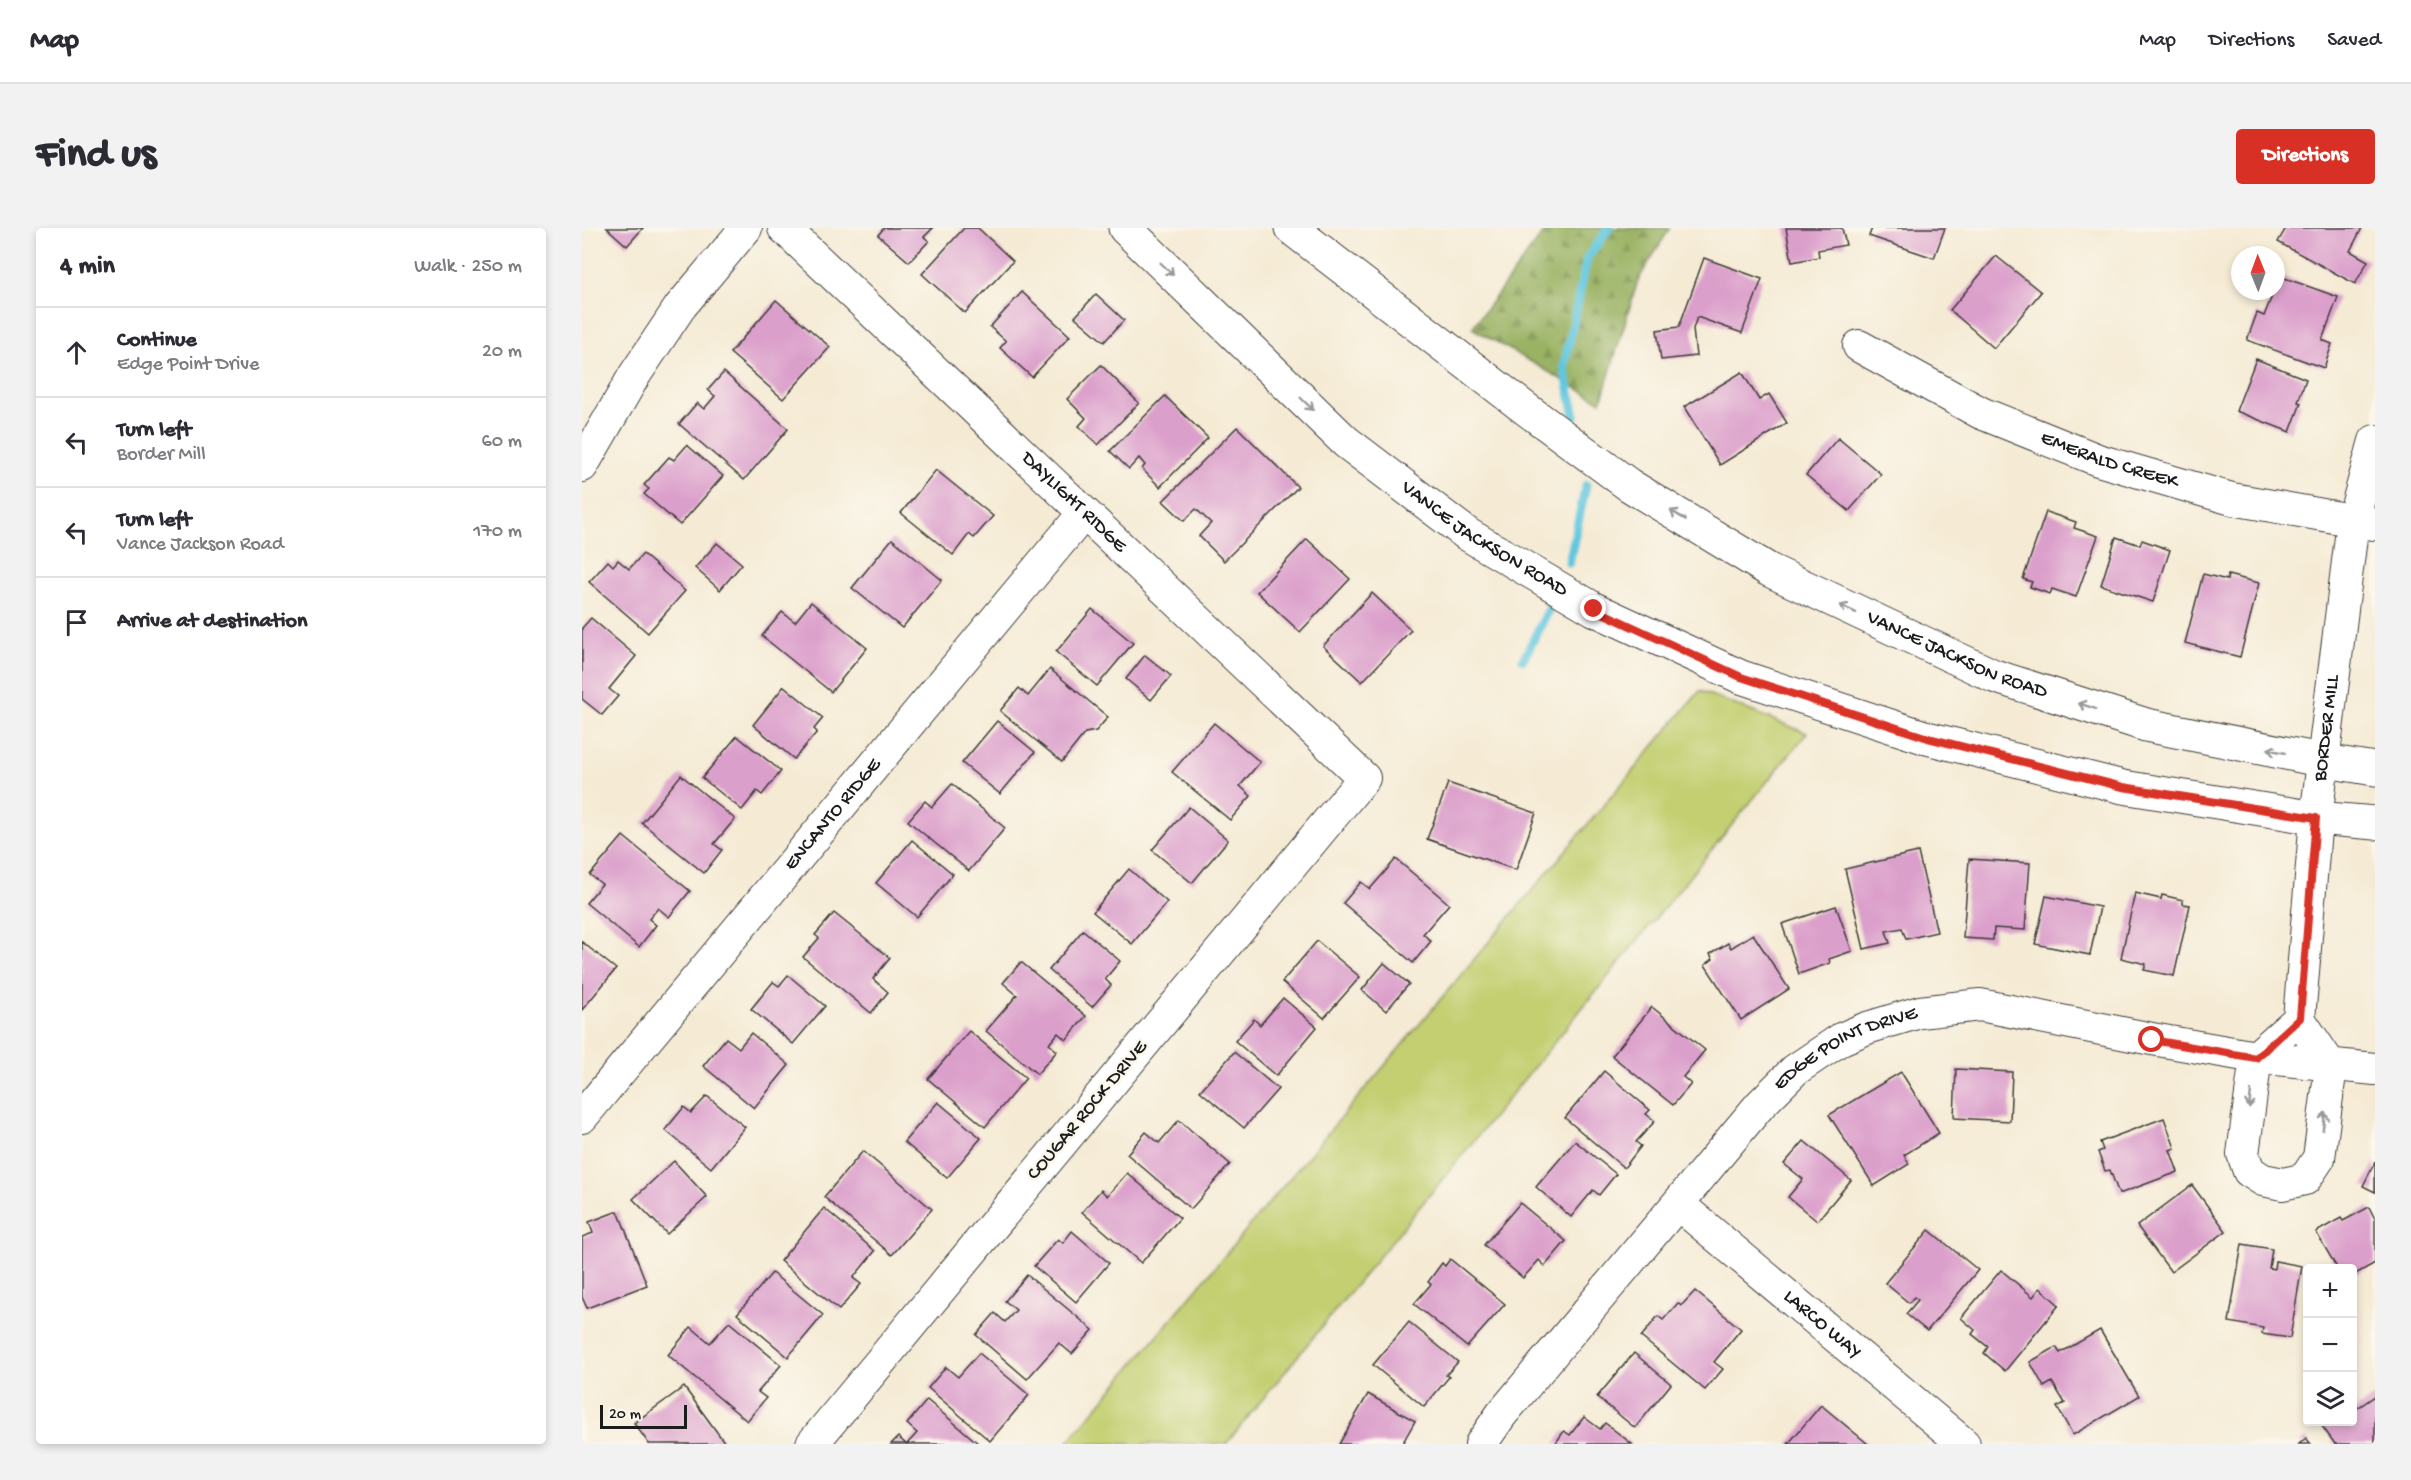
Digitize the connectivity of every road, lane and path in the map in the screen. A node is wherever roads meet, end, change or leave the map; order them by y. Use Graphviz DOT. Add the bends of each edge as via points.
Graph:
graph roads {
  1 [pos="746,228"];
  2 [pos="784,228"];
  3 [pos="1125,228"];
  4 [pos="1291,228"];
  5 [pos="1859,346"];
  6 [pos="2375,441"];
  7 [pos="582,466"];
  8 [pos="1084,513"];
  9 [pos="2364,522"];
  10 [pos="2325,761"];
  11 [pos="2375,769"];
  12 [pos="1364,778"];
  13 [pos="2316,818"];
  14 [pos="2375,823"];
  15 [pos="2300,1018"];
  16 [pos="2256,1058"];
  17 [pos="2331,1066"];
  18 [pos="2375,1069"];
  19 [pos="582,1117"];
  20 [pos="1678,1204"];
  21 [pos="812,1444"];
  22 [pos="1480,1444"];
  23 [pos="1964,1444"];
  1 -- 7 [label="street" via="680,307"];
  2 -- 8 [label="street, DAYLIGHT RIDGE"];
  3 -- 13 [label="main road, VANCE JACKSON ROAD, one-way" via="1346,442 1467,534 1594,609 1741,677 1928,738 2123,787"];
  10 -- 4 [label="main road, VANCE JACKSON ROAD, one-way" via="2146,726 1994,676 1769,570 1629,485"];
  5 -- 9 [label="street, EMERALD CREEK" via="1981,413 2098,460 2232,499"];
  6 -- 9 [label="street, BORDER MILL"];
  8 -- 12 [label="street, DAYLIGHT RIDGE"];
  8 -- 19 [label="street, ENCANTO RIDGE"];
  9 -- 10 [label="street, BORDER MILL"];
  10 -- 11 [label="main road, VANCE JACKSON ROAD"];
  10 -- 13 [label="street, BORDER MILL"];
  12 -- 21 [label="street, COUGAR ROCK DRIVE"];
  13 -- 14 [label="main road, VANCE JACKSON ROAD"];
  13 -- 15 [label="street, BORDER MILL"];
  15 -- 16 [label="street"];
  15 -- 17 [label="street"];
  16 -- 17 [label="street, EDGE POINT DRIVE"];
  16 -- 17 [label="street, one-way" via="2243,1154 2249,1171 2263,1180 2283,1184 2305,1179 2319,1158"];
  16 -- 20 [label="street, EDGE POINT DRIVE" via="1980,1005 1893,1018 1842,1039 1795,1070 1760,1105"];
  17 -- 18 [label="street, EDGE POINT DRIVE"];
  20 -- 22 [label="street, EDGE POINT DRIVE"];
  20 -- 23 [label="street, LARCO WAY"];
}
